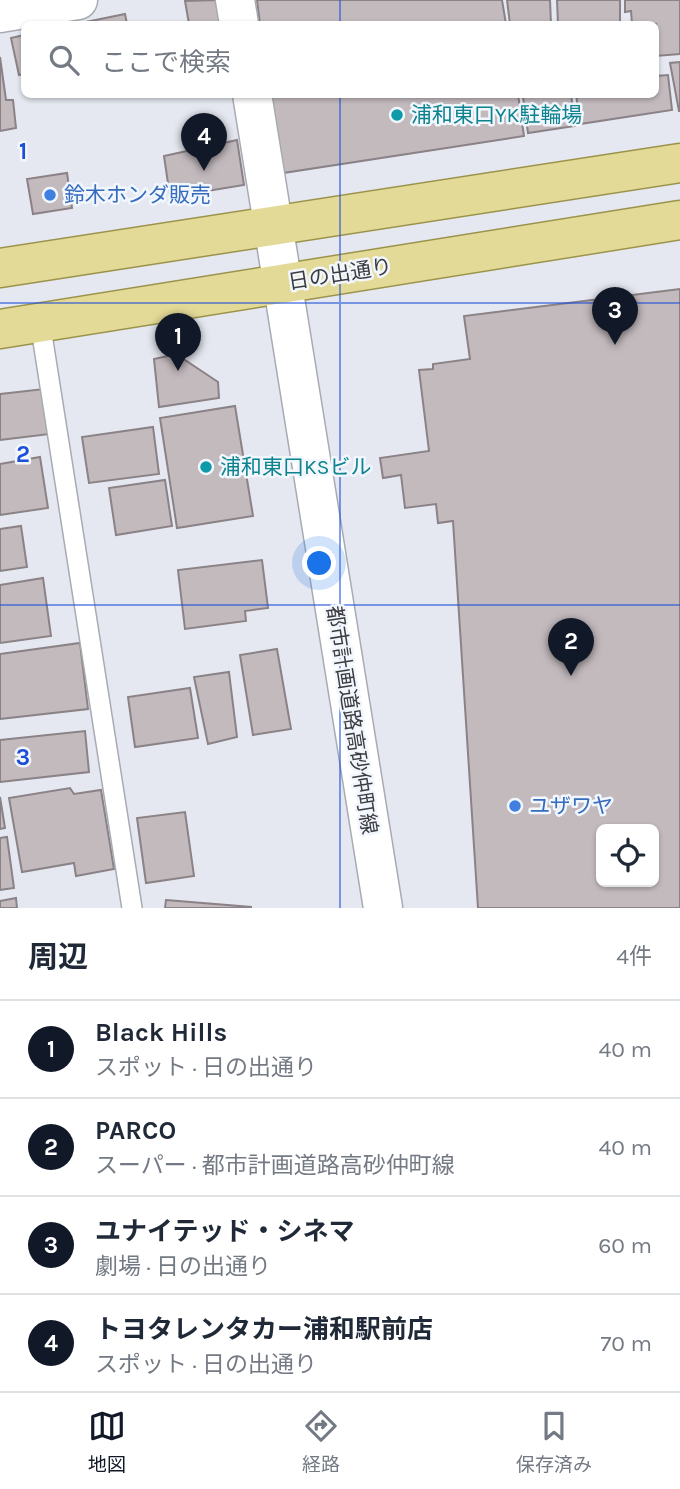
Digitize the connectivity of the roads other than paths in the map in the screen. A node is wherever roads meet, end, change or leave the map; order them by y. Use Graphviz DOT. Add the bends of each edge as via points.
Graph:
graph roads {
  1 [pos="78,0"];
  2 [pos="235,0"];
  3 [pos="0,13"];
  4 [pos="238,21"];
  5 [pos="253,98"];
  6 [pos="680,163"];
  7 [pos="680,219"];
  8 [pos="273,224"];
  9 [pos="0,268"];
  10 [pos="282,284"];
  11 [pos="40,322"];
  12 [pos="0,329"];
  13 [pos="132,908"];
  14 [pos="383,908"];
  1 -- 3 [label="street"];
  2 -- 4 [label="street"];
  5 -- 8 [label="street, 都市計画道路高砂仲町線"];
  6 -- 8 [label="main road"];
  7 -- 10 [label="main road, 日の出通り"];
  8 -- 9 [label="main road"];
  8 -- 10 [label="street, 都市計画道路高砂仲町線"];
  10 -- 11 [label="main road, 日の出通り"];
  10 -- 14 [label="street, 都市計画道路高砂仲町線"];
  11 -- 12 [label="main road, 日の出通り"];
  11 -- 13 [label="lane"];
}
